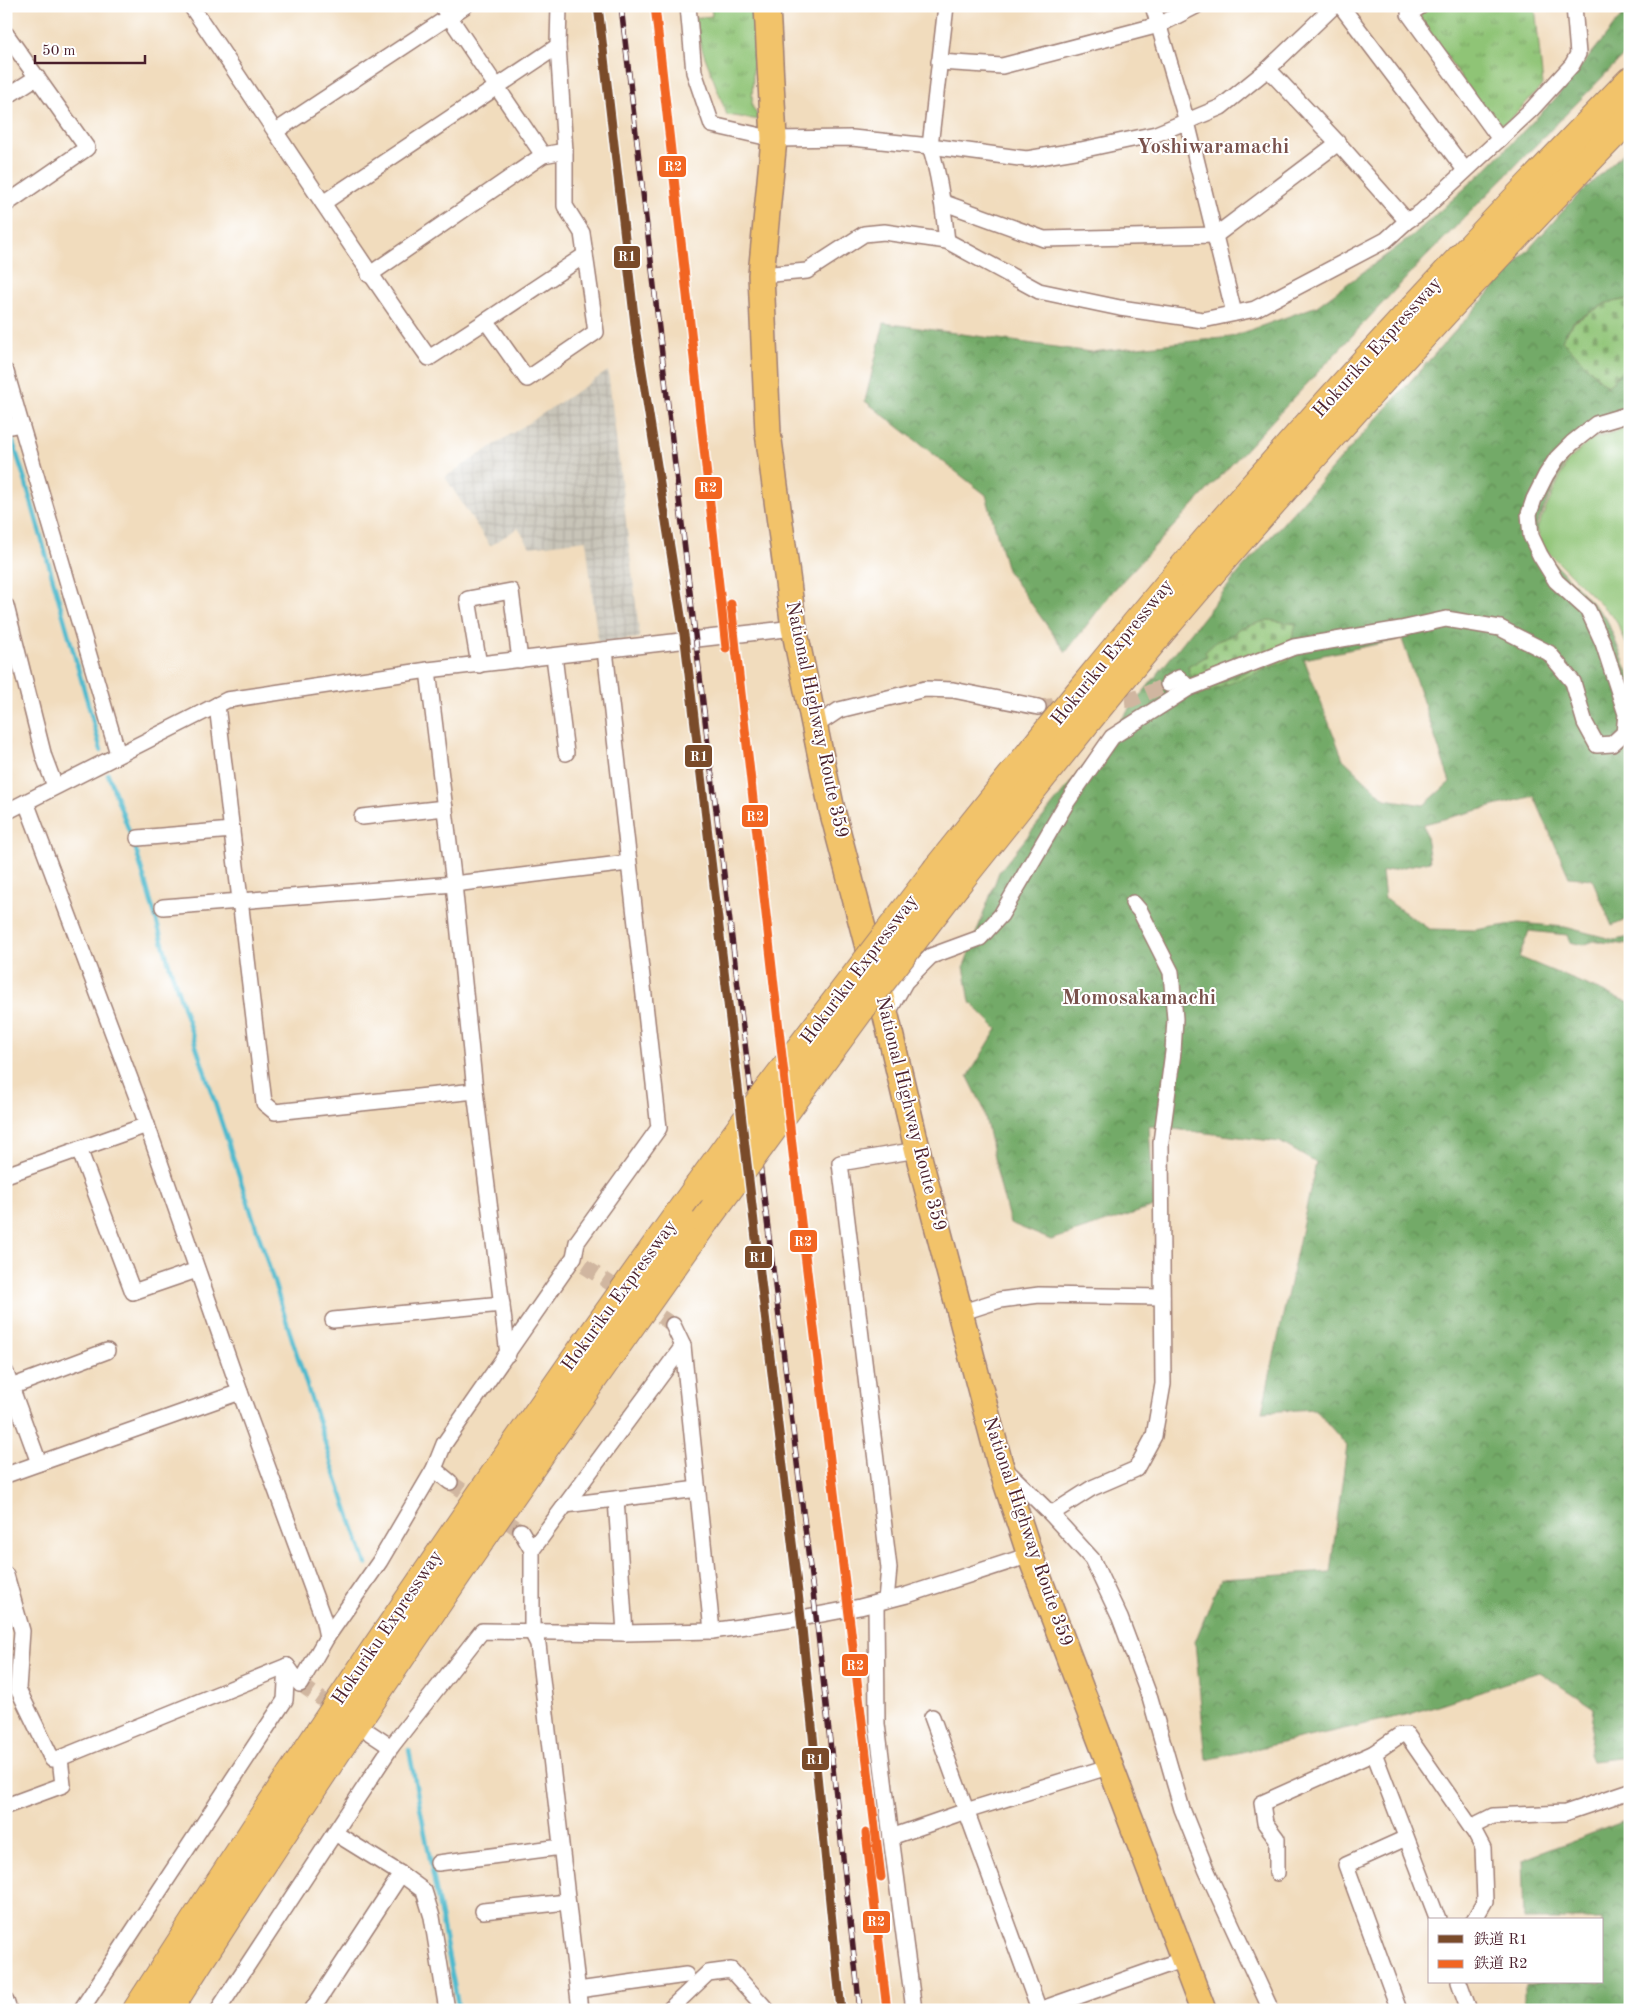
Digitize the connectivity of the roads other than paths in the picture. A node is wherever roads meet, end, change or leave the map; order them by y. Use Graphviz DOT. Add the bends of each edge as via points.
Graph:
graph roads {
  1 [pos="191,6"];
  2 [pos="465,6"];
  3 [pos="559,6"];
  4 [pos="688,6"];
  5 [pos="768,6"];
  6 [pos="946,6"];
  7 [pos="1153,6"];
  8 [pos="1196,6"];
  9 [pos="1334,6"];
  10 [pos="1342,6"];
  11 [pos="1421,6"];
  12 [pos="1574,6"];
  13 [pos="446,11"];
  14 [pos="1159,25"];
  15 [pos="6,34"];
  16 [pos="558,46"];
  17 [pos="939,62"];
  18 [pos="1268,69"];
  19 [pos="37,77"];
  20 [pos="1630,81"];
  21 [pos="496,86"];
  22 [pos="6,98"];
  23 [pos="1630,116"];
  24 [pos="1187,122"];
  25 [pos="276,131"];
  26 [pos="774,139"];
  27 [pos="1500,139"];
  28 [pos="1338,143"];
  29 [pos="930,146"];
  30 [pos="565,151"];
  31 [pos="543,155"];
  32 [pos="1465,170"];
  33 [pos="942,202"];
  34 [pos="323,203"];
  35 [pos="6,204"];
  36 [pos="1407,221"];
  37 [pos="1216,236"];
  38 [pos="948,240"];
  39 [pos="585,255"];
  40 [pos="370,275"];
  41 [pos="761,275"];
  42 [pos="1234,313"];
  43 [pos="486,320"];
  44 [pos="6,372"];
  45 [pos="1630,414"];
  46 [pos="14,426"];
  47 [pos="6,607"];
  48 [pos="794,628"];
  49 [pos="605,650"];
  50 [pos="554,656"];
  51 [pos="520,660"];
  52 [pos="479,665"];
  53 [pos="428,670"];
  54 [pos="1168,684"];
  55 [pos="1189,688"];
  56 [pos="217,704"];
  57 [pos="1038,707"];
  58 [pos="815,726"];
  59 [pos="566,753"];
  60 [pos="118,754"];
  61 [pos="55,786"];
  62 [pos="26,802"];
  63 [pos="445,808"];
  64 [pos="6,812"];
  65 [pos="362,817"];
  66 [pos="232,830"];
  67 [pos="138,838"];
  68 [pos="628,863"];
  69 [pos="946,877"];
  70 [pos="454,884"];
  71 [pos="240,900"];
  72 [pos="1133,903"];
  73 [pos="162,906"];
  74 [pos="886,1016"];
  75 [pos="475,1091"];
  76 [pos="147,1125"];
  77 [pos="79,1149"];
  78 [pos="917,1150"];
  79 [pos="6,1175"];
  80 [pos="197,1270"];
  81 [pos="1162,1297"];
  82 [pos="502,1304"];
  83 [pos="960,1313"];
  84 [pos="333,1320"];
  85 [pos="673,1325"];
  86 [pos="683,1346"];
  87 [pos="107,1351"];
  88 [pos="508,1354"];
  89 [pos="9,1380"];
  90 [pos="240,1392"];
  91 [pos="39,1463"];
  92 [pos="1000,1464"];
  93 [pos="434,1469"];
  94 [pos="6,1475"];
  95 [pos="450,1482"];
  96 [pos="698,1489"];
  97 [pos="616,1499"];
  98 [pos="565,1506"];
  99 [pos="1051,1514"];
  100 [pos="521,1531"];
  101 [pos="532,1550"];
  102 [pos="1030,1555"];
  103 [pos="6,1575"];
  104 [pos="881,1602"];
  105 [pos="712,1631"];
  106 [pos="532,1632"];
  107 [pos="625,1633"];
  108 [pos="327,1637"];
  109 [pos="287,1666"];
  110 [pos="932,1717"];
  111 [pos="370,1733"];
  112 [pos="391,1746"];
  113 [pos="1374,1753"];
  114 [pos="60,1758"];
  115 [pos="1111,1766"];
  116 [pos="1630,1791"];
  117 [pos="6,1806"];
  118 [pos="966,1811"];
  119 [pos="1471,1827"];
  120 [pos="335,1833"];
  121 [pos="891,1837"];
  122 [pos="1406,1838"];
  123 [pos="561,1847"];
  124 [pos="438,1863"];
  125 [pos="401,1874"];
  126 [pos="1277,1874"];
  127 [pos="568,1902"];
  128 [pos="484,1911"];
  129 [pos="1437,1918"];
  130 [pos="1475,1918"];
  131 [pos="196,1919"];
  132 [pos="1184,1959"];
  133 [pos="686,1975"];
  134 [pos="1460,1984"];
  135 [pos="578,1990"];
  136 [pos="6,2001"];
  137 [pos="9,2010"];
  138 [pos="82,2010"];
  139 [pos="131,2010"];
  140 [pos="138,2010"];
  141 [pos="168,2010"];
  142 [pos="218,2010"];
  143 [pos="312,2010"];
  144 [pos="447,2010"];
  145 [pos="580,2010"];
  146 [pos="670,2010"];
  147 [pos="766,2010"];
  148 [pos="914,2010"];
  149 [pos="1039,2010"];
  150 [pos="1203,2010"];
  151 [pos="1271,2010"];
  152 [pos="1399,2010"];
  153 [pos="1468,2010"];
  1 -- 25 [label="street"];
  2 -- 13 [label="street"];
  3 -- 16 [label="street"];
  4 -- 26 [label="street" via="694,72 712,125"];
  5 -- 26 [label="highway, National Highway Route 359"];
  6 -- 17 [label="street"];
  7 -- 14 [label="street"];
  8 -- 14 [label="street"];
  9 -- 18 [label="street"];
  10 -- 32 [label="street"];
  11 -- 27 [label="street" via="1409,14"];
  12 -- 27 [label="street" via="1578,54 1572,66"];
  13 -- 21 [label="street"];
  13 -- 25 [label="street"];
  14 -- 17 [label="street" via="1002,66"];
  14 -- 24 [label="street"];
  15 -- 19 [label="street"];
  16 -- 21 [label="street"];
  16 -- 30 [label="street"];
  17 -- 29 [label="street"];
  18 -- 24 [label="street" via="1221,106"];
  18 -- 28 [label="street"];
  19 -- 22 [label="street"];
  19 -- 35 [label="street" via="87,148"];
  20 -- 69 [label="highway, Hokuriku Expressway" via="1530,183 1315,416 1123,640"];
  21 -- 31 [label="street"];
  21 -- 34 [label="street"];
  23 -- 69 [label="highway, Hokuriku Expressway" via="1448,308"];
  24 -- 29 [label="street" via="1156,134 1027,159"];
  24 -- 37 [label="street"];
  25 -- 34 [label="street"];
  26 -- 29 [label="street" via="852,138"];
  26 -- 41 [label="highway, National Highway Route 359"];
  27 -- 32 [label="street"];
  28 -- 36 [label="street"];
  28 -- 37 [label="street"];
  29 -- 33 [label="street"];
  30 -- 31 [label="street"];
  30 -- 39 [label="street" via="566,206 582,233"];
  31 -- 40 [label="street"];
  32 -- 36 [label="street"];
  33 -- 37 [label="street" via="1044,239"];
  33 -- 38 [label="street"];
  34 -- 40 [label="street"];
  36 -- 42 [label="street" via="1386,240 1325,274 1254,309"];
  37 -- 42 [label="street"];
  38 -- 41 [label="street" via="884,232 864,234 807,271"];
  38 -- 42 [label="street" via="1039,291 1120,308 1204,320"];
  39 -- 43 [label="street"];
  39 -- 43 [label="street" via="596,332 527,379"];
  40 -- 43 [label="street" via="429,358"];
  41 -- 48 [label="highway, National Highway Route 359" via="768,433"];
  44 -- 46 [label="street"];
  45 -- 55 [label="street" via="1596,424 1557,458 1534,499 1530,514 1531,536 1540,555 1556,581 1588,610 1603,643 1626,714 1624,733 1612,744 1596,745 1585,723 1573,682 1550,653 1500,628 1446,619 1294,647"];
  46 -- 60 [label="street"];
  47 -- 61 [label="street" via="44,757"];
  48 -- 49 [label="street"];
  48 -- 58 [label="highway, National Highway Route 359"];
  49 -- 50 [label="street"];
  49 -- 68 [label="street"];
  50 -- 51 [label="street"];
  50 -- 59 [label="street"];
  51 -- 52 [label="street"];
  51 -- 52 [label="street" via="511,591 468,599"];
  52 -- 53 [label="street"];
  53 -- 56 [label="street"];
  53 -- 63 [label="street"];
  54 -- 55 [label="street" via="1179,678"];
  55 -- 74 [label="street" via="1112,737 1066,802 1001,915 980,938 930,956 906,982"];
  56 -- 60 [label="street"];
  56 -- 66 [label="street"];
  57 -- 58 [label="street" via="954,690 925,689 839,710"];
  58 -- 74 [label="highway, National Highway Route 359" via="832,810"];
  60 -- 61 [label="street"];
  61 -- 62 [label="street"];
  62 -- 64 [label="street"];
  62 -- 76 [label="street"];
  63 -- 65 [label="street"];
  63 -- 70 [label="street"];
  66 -- 67 [label="street"];
  66 -- 71 [label="street"];
  68 -- 70 [label="street"];
  68 -- 88 [label="street" via="659,1128 577,1242 579,1261"];
  69 -- 131 [label="highway, Hokuriku Expressway, bridge" via="790,1062 574,1359 326,1720"];
  69 -- 141 [label="highway, Hokuriku Expressway, bridge" via="868,999 705,1220 473,1548 346,1735"];
  70 -- 71 [label="street"];
  70 -- 75 [label="street"];
  71 -- 73 [label="street"];
  71 -- 75 [label="street" via="264,1103 275,1112"];
  72 -- 81 [label="street" via="1171,972 1175,1019 1161,1142"];
  74 -- 78 [label="highway, National Highway Route 359"];
  75 -- 82 [label="street"];
  76 -- 77 [label="street"];
  76 -- 80 [label="street"];
  77 -- 79 [label="street"];
  77 -- 80 [label="street" via="132,1292"];
  78 -- 83 [label="highway, National Highway Route 359"];
  78 -- 104 [label="street" via="840,1163 889,1568"];
  80 -- 90 [label="street"];
  81 -- 83 [label="street" via="1038,1295 1000,1300"];
  81 -- 99 [label="street" via="1163,1384 1154,1436 1136,1469 1092,1488"];
  82 -- 84 [label="street"];
  82 -- 88 [label="street"];
  83 -- 92 [label="highway, National Highway Route 359"];
  85 -- 86 [label="street"];
  86 -- 96 [label="street"];
  86 -- 98 [label="street"];
  87 -- 89 [label="street"];
  88 -- 93 [label="street" via="444,1444"];
  89 -- 91 [label="street"];
  90 -- 91 [label="street"];
  90 -- 108 [label="street" via="323,1618"];
  91 -- 94 [label="street"];
  92 -- 99 [label="street"];
  92 -- 102 [label="highway, National Highway Route 359"];
  93 -- 95 [label="street"];
  93 -- 108 [label="street" via="380,1561"];
  96 -- 97 [label="street"];
  96 -- 105 [label="street"];
  97 -- 98 [label="street"];
  97 -- 107 [label="street"];
  98 -- 101 [label="street"];
  99 -- 151 [label="street" via="1092,1559 1120,1618 1150,1698 1182,1809"];
  100 -- 101 [label="street"];
  101 -- 106 [label="street"];
  102 -- 104 [label="street"];
  102 -- 115 [label="highway, National Highway Route 359"];
  103 -- 114 [label="street" via="22,1631 18,1689 52,1759"];
  104 -- 105 [label="street"];
  104 -- 121 [label="street" via="877,1724"];
  105 -- 107 [label="street"];
  106 -- 107 [label="street"];
  106 -- 112 [label="street" via="482,1631"];
  106 -- 123 [label="street" via="538,1644"];
  108 -- 109 [label="street" via="300,1684"];
  109 -- 114 [label="street"];
  109 -- 138 [label="street" via="285,1700"];
  110 -- 118 [label="street"];
  111 -- 112 [label="street"];
  112 -- 120 [label="street"];
  113 -- 119 [label="street" via="1400,1735 1407,1736"];
  113 -- 122 [label="street"];
  113 -- 126 [label="street" via="1262,1803 1265,1823 1277,1839"];
  114 -- 117 [label="street" via="63,1785"];
  115 -- 118 [label="street"];
  115 -- 132 [label="highway, National Highway Route 359"];
  116 -- 119 [label="street" via="1565,1813 1493,1816"];
  118 -- 121 [label="street"];
  118 -- 149 [label="street"];
  119 -- 130 [label="street" via="1483,1848 1485,1901"];
  120 -- 125 [label="street"];
  120 -- 142 [label="street"];
  121 -- 148 [label="street"];
  122 -- 129 [label="street"];
  122 -- 152 [label="street" via="1346,1865"];
  123 -- 124 [label="street"];
  123 -- 127 [label="street"];
  125 -- 143 [label="street"];
  125 -- 144 [label="street" via="424,1891 432,1917"];
  127 -- 128 [label="street"];
  127 -- 135 [label="street"];
  131 -- 139 [label="highway"];
  131 -- 140 [label="highway, Hokuriku Expressway"];
  132 -- 149 [label="street"];
  132 -- 150 [label="highway, National Highway Route 359"];
  133 -- 135 [label="street"];
  134 -- 153 [label="street"];
  135 -- 145 [label="street"];
  136 -- 137 [label="street"];
  146 -- 147 [label="street" via="708,1973 731,1970"];
}
